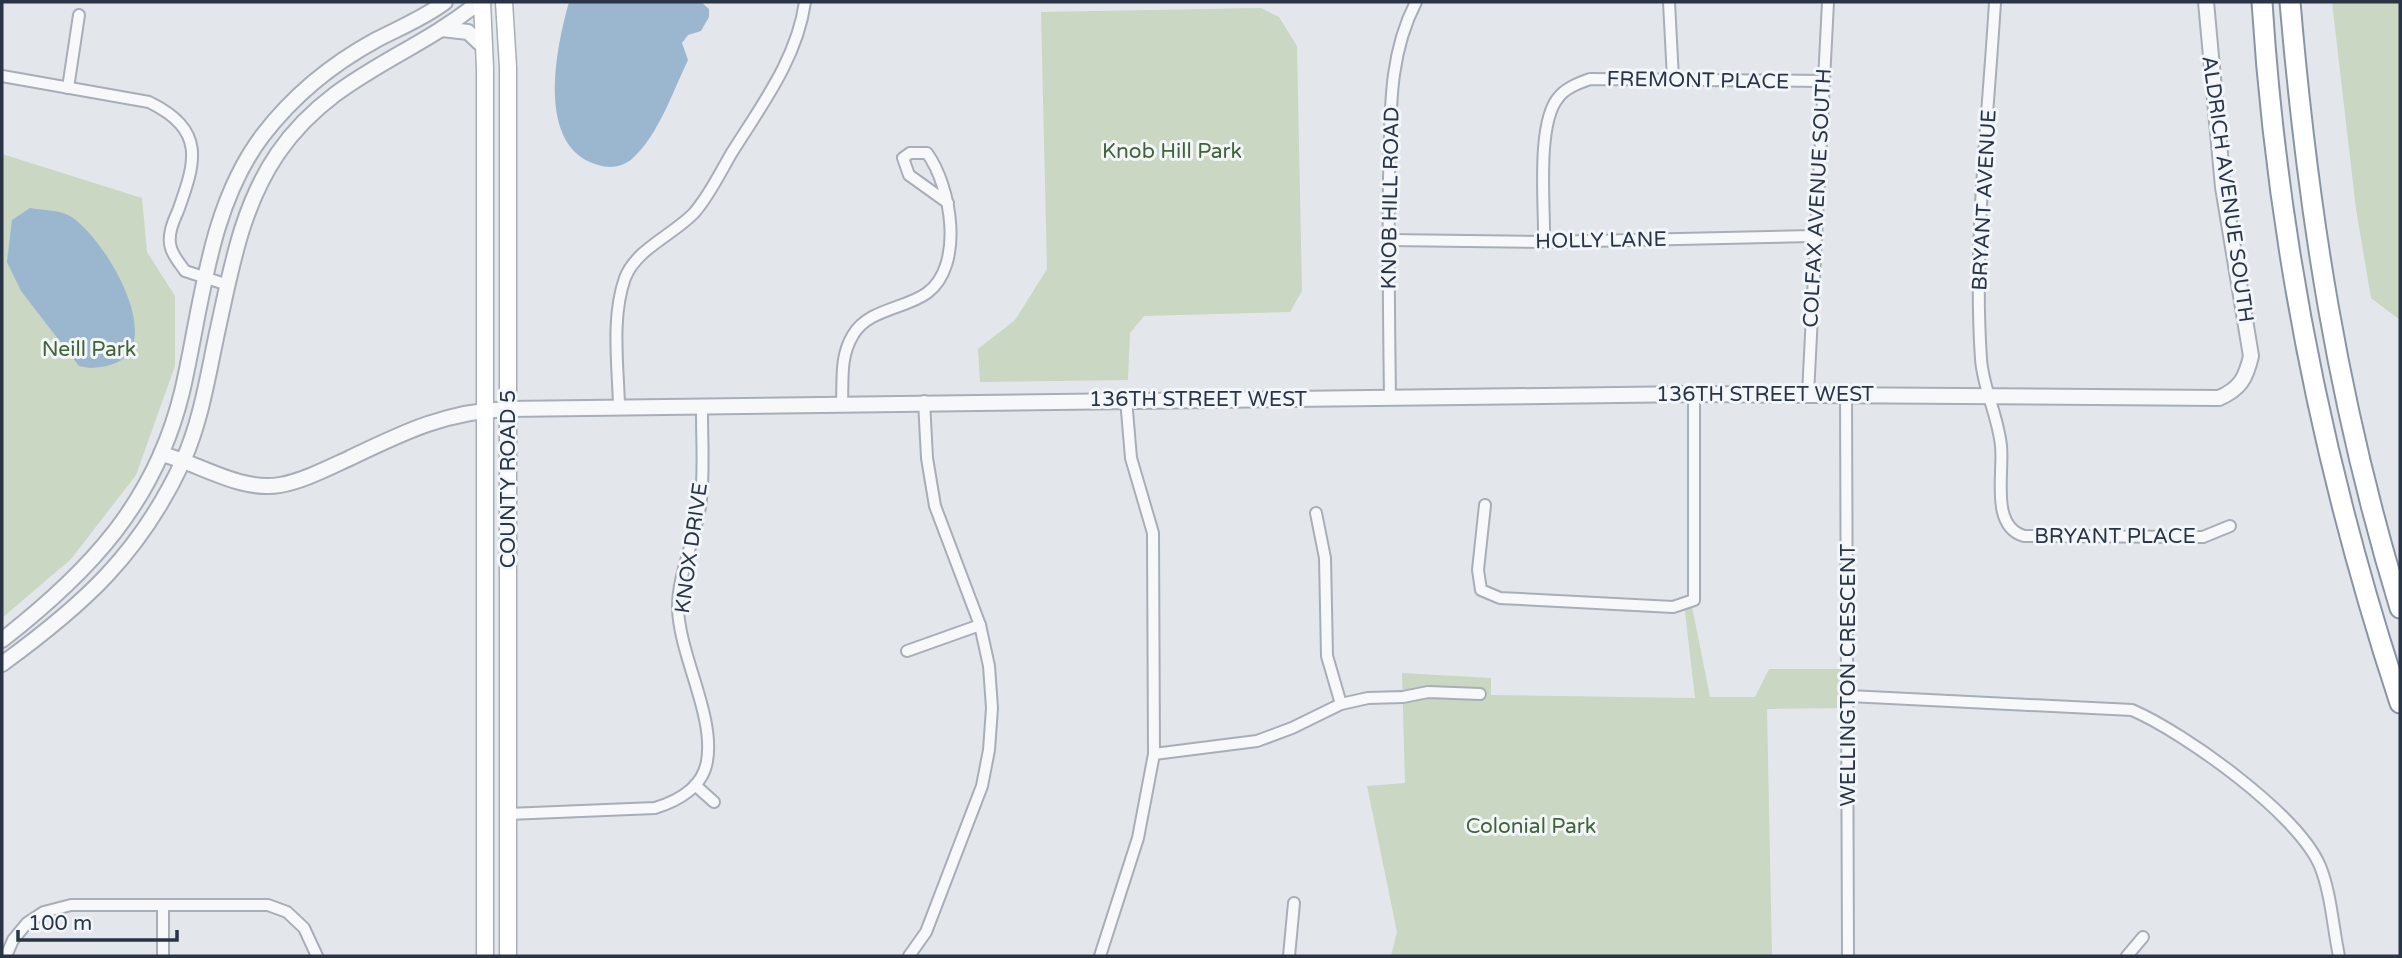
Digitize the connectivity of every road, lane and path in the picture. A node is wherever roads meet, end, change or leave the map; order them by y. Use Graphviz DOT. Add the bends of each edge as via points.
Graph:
graph roads {
  1 [pos="445,2"];
  2 [pos="481,2"];
  3 [pos="503,2"];
  4 [pos="805,2"];
  5 [pos="1416,2"];
  6 [pos="1669,2"];
  7 [pos="1828,2"];
  8 [pos="1995,2"];
  9 [pos="2206,2"];
  10 [pos="2262,2"];
  11 [pos="2290,2"];
  12 [pos="79,15"];
  13 [pos="442,29"];
  14 [pos="484,47"];
  15 [pos="2,76"];
  16 [pos="318,78"];
  17 [pos="1673,79"];
  18 [pos="1823,81"];
  19 [pos="68,88"];
  20 [pos="332,93"];
  21 [pos="948,203"];
  22 [pos="1814,236"];
  23 [pos="1388,240"];
  24 [pos="1544,242"];
  25 [pos="205,280"];
  26 [pos="228,285"];
  27 [pos="2246,376"];
  28 [pos="1694,394"];
  29 [pos="1808,394"];
  30 [pos="1846,394"];
  31 [pos="1991,396"];
  32 [pos="1390,398"];
  33 [pos="1126,399"];
  34 [pos="924,401"];
  35 [pos="842,402"];
  36 [pos="705,405"];
  37 [pos="619,406"];
  38 [pos="485,409"];
  39 [pos="508,409"];
  40 [pos="161,454"];
  41 [pos="184,459"];
  42 [pos="1486,505"];
  43 [pos="1316,513"];
  44 [pos="2230,526"];
  45 [pos="2400,608"];
  46 [pos="980,625"];
  47 [pos="2,640"];
  48 [pos="907,651"];
  49 [pos="2,664"];
  50 [pos="1480,694"];
  51 [pos="1849,696"];
  52 [pos="2400,703"];
  53 [pos="1341,704"];
  54 [pos="1154,754"];
  55 [pos="695,785"];
  56 [pos="714,802"];
  57 [pos="508,814"];
  58 [pos="1294,903"];
  59 [pos="163,905"];
  60 [pos="2143,937"];
  61 [pos="6,956"];
  62 [pos="163,956"];
  63 [pos="317,956"];
  64 [pos="485,956"];
  65 [pos="508,956"];
  66 [pos="909,956"];
  67 [pos="1100,956"];
  68 [pos="1289,956"];
  69 [pos="1847,956"];
  70 [pos="2127,956"];
  71 [pos="2339,956"];
  1 -- 16 [label="street"];
  2 -- 13 [label="street"];
  2 -- 14 [label="main road, COUNTY ROAD 5"];
  3 -- 39 [label="main road, COUNTY ROAD 5" via="508,66"];
  4 -- 37 [label="street" via="802,27 787,63 699,207 680,228 643,254 626,276 618,307"];
  5 -- 23 [label="street, KNOB HILL ROAD" via="1405,23 1392,72"];
  6 -- 17 [label="street"];
  7 -- 18 [label="street, COLFAX AVENUE SOUTH"];
  8 -- 31 [label="street, BRYANT AVENUE" via="1978,294 1982,380"];
  9 -- 27 [label="street, ALDRICH AVENUE SOUTH" via="2223,187 2251,356"];
  10 -- 52 [label="highway" via="2278,175 2307,353 2332,466"];
  11 -- 45 [label="highway" via="2306,175 2322,284 2356,445"];
  12 -- 19 [label="street"];
  13 -- 14 [label="street" via="468,32"];
  13 -- 20 [label="street"];
  14 -- 38 [label="main road, COUNTY ROAD 5"];
  15 -- 19 [label="street"];
  16 -- 20 [label="street"];
  16 -- 25 [label="street" via="262,137 236,180"];
  17 -- 18 [label="street, FREMONT PLACE"];
  17 -- 24 [label="street, FREMONT PLACE" via="1590,79 1572,85 1557,98 1545,128"];
  18 -- 22 [label="street, COLFAX AVENUE SOUTH"];
  19 -- 25 [label="street" via="149,102 167,110 181,124 191,146 193,168 171,228 171,248 185,271"];
  20 -- 26 [label="street" via="292,135 256,189 239,233"];
  21 -- 21 [label="street" via="944,181 928,153 910,153 903,158 909,175"];
  21 -- 35 [label="street" via="950,247 944,274 927,293 873,317 854,332 843,358"];
  22 -- 24 [label="street, HOLLY LANE"];
  22 -- 29 [label="street, COLFAX AVENUE SOUTH"];
  23 -- 24 [label="street, HOLLY LANE"];
  23 -- 32 [label="street, KNOB HILL ROAD"];
  25 -- 26 [label="street"];
  25 -- 40 [label="street" via="181,395"];
  26 -- 41 [label="street"];
  27 -- 31 [label="street, 136TH STREET WEST" via="2235,391 2219,398"];
  28 -- 29 [label="street, 136TH STREET WEST"];
  28 -- 32 [label="street, 136TH STREET WEST"];
  28 -- 42 [label="street" via="1694,600 1673,607 1500,598 1481,590 1478,570"];
  29 -- 30 [label="street, 136TH STREET WEST"];
  30 -- 31 [label="street, 136TH STREET WEST"];
  30 -- 51 [label="street, WELLINGTON CRESCENT"];
  31 -- 44 [label="street, BRYANT PLACE" via="2001,445 2003,517 2014,533 2203,537"];
  32 -- 33 [label="street, 136TH STREET WEST"];
  33 -- 34 [label="street, 136TH STREET WEST"];
  33 -- 54 [label="street" via="1131,458 1153,533"];
  34 -- 35 [label="street, 136TH STREET WEST"];
  34 -- 46 [label="street" via="926,458 935,506"];
  35 -- 36 [label="street, 136TH STREET WEST"];
  36 -- 37 [label="street, 136TH STREET WEST"];
  36 -- 55 [label="street, KNOX DRIVE" via="701,499 678,606 681,639 709,739 707,764"];
  37 -- 39 [label="street, 136TH STREET WEST"];
  38 -- 39 [label="street, 136TH STREET WEST"];
  38 -- 41 [label="street, 136TH STREET WEST" via="441,417 279,486 242,483"];
  38 -- 64 [label="main road, COUNTY ROAD 5"];
  39 -- 57 [label="main road, COUNTY ROAD 5"];
  40 -- 41 [label="street, 136TH STREET WEST"];
  40 -- 47 [label="street" via="139,497 104,547 80,575"];
  41 -- 49 [label="street" via="127,554 94,592"];
  43 -- 53 [label="street" via="1325,558 1327,656"];
  46 -- 48 [label="street"];
  46 -- 66 [label="street" via="992,708 982,786 926,932"];
  50 -- 53 [label="street" via="1428,692"];
  51 -- 69 [label="street, WELLINGTON CRESCENT"];
  51 -- 71 [label="street" via="2132,710 2163,724 2284,815 2305,839 2321,868"];
  53 -- 54 [label="street" via="1256,741"];
  54 -- 67 [label="street" via="1138,838"];
  55 -- 56 [label="street"];
  55 -- 57 [label="street" via="678,801 655,808"];
  57 -- 65 [label="main road, COUNTY ROAD 5"];
  58 -- 68 [label="street"];
  59 -- 61 [label="street" via="71,905 44,912 27,923"];
  59 -- 62 [label="street"];
  59 -- 63 [label="street" via="268,905 287,912 304,928"];
  60 -- 70 [label="street"];
}
